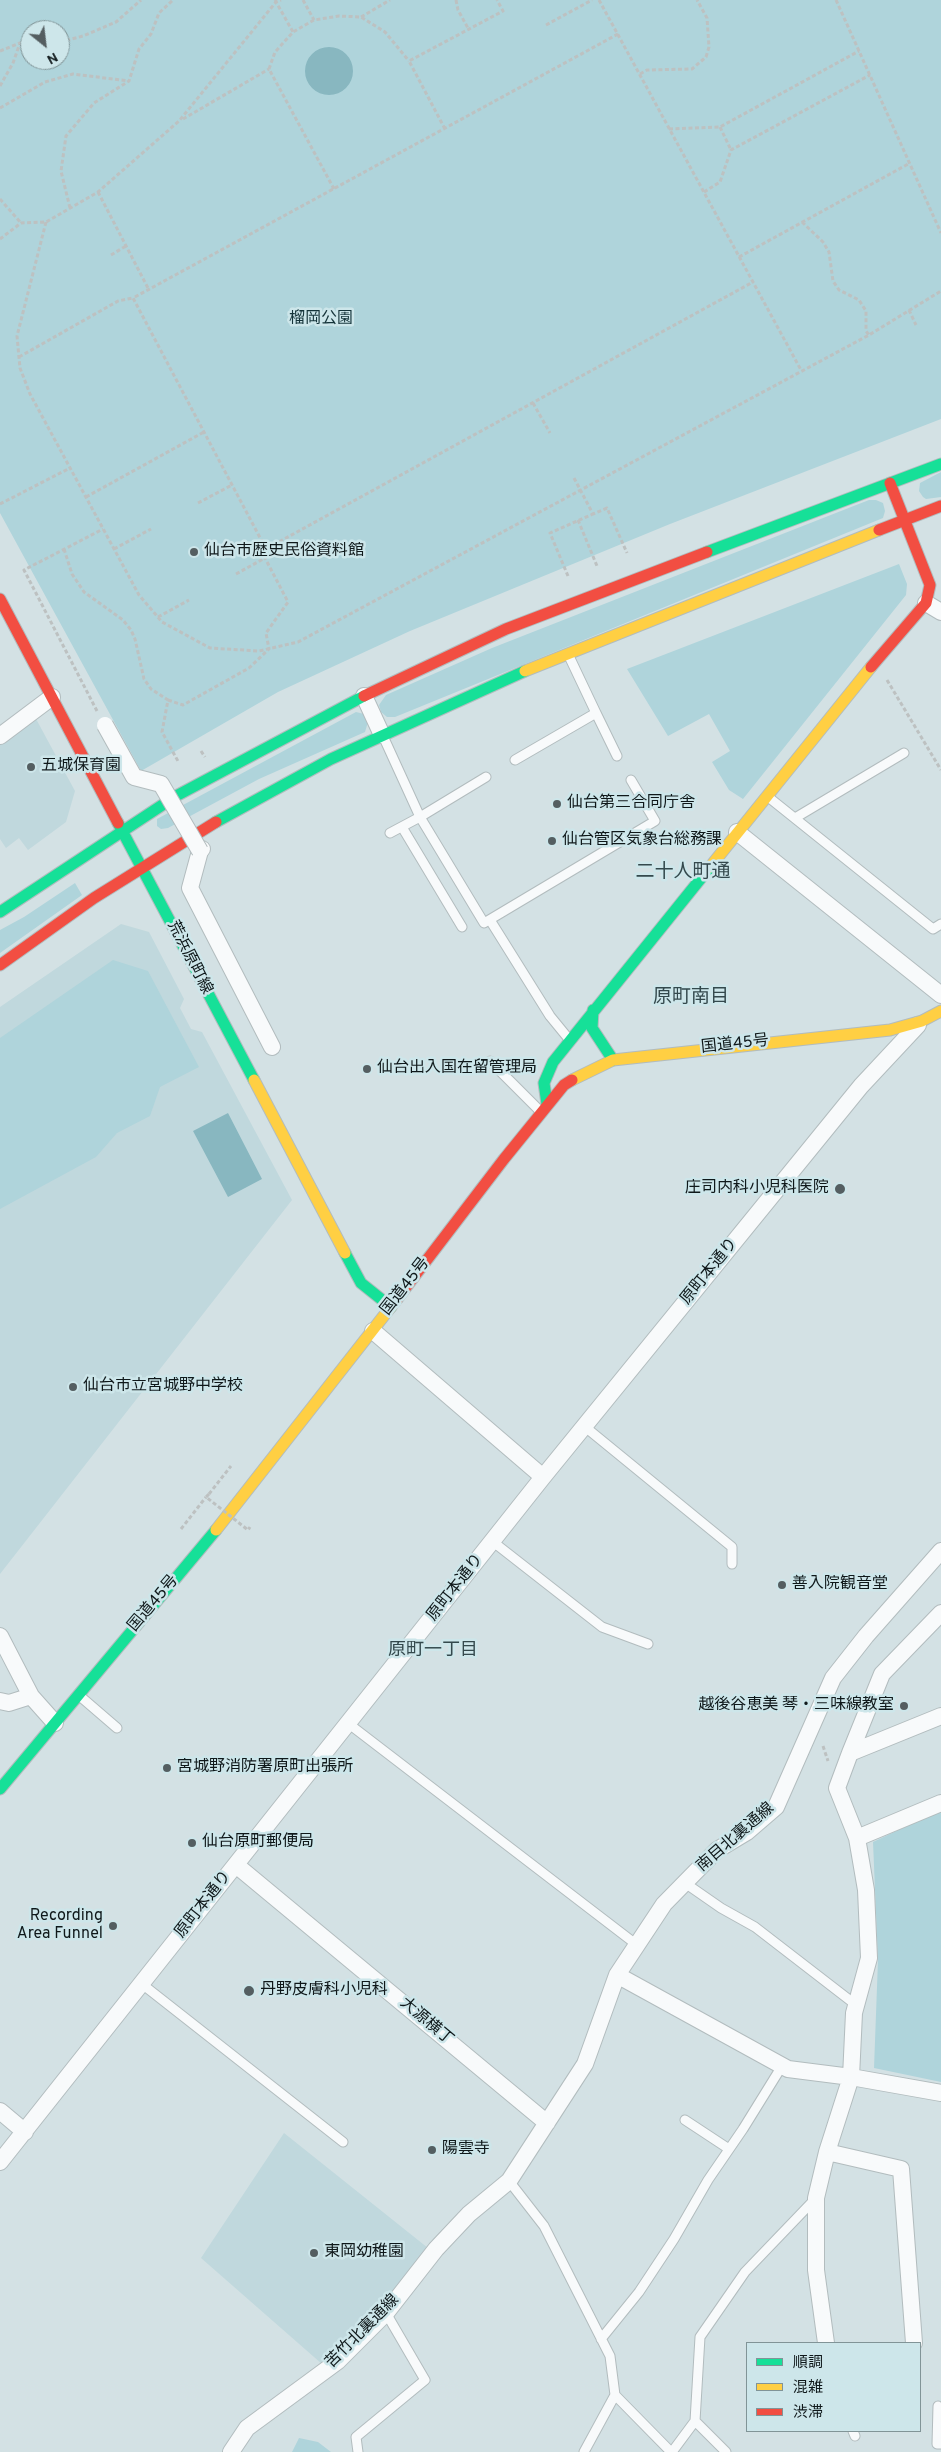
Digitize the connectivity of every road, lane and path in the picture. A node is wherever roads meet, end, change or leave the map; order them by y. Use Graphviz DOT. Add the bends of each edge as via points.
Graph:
graph roads {
  1 [pos="141,0"];
  2 [pos="174,0"];
  3 [pos="281,0"];
  4 [pos="303,0"];
  5 [pos="390,0"];
  6 [pos="456,0"];
  7 [pos="497,0"];
  8 [pos="592,0"];
  9 [pos="599,0"];
  10 [pos="697,0"];
  11 [pos="836,0"];
  12 [pos="276,1"];
  13 [pos="361,17"];
  14 [pos="314,20"];
  15 [pos="546,25"];
  16 [pos="469,30"];
  17 [pos="293,32"];
  18 [pos="618,34"];
  19 [pos="70,39"];
  20 [pos="20,43"];
  21 [pos="0,50"];
  22 [pos="859,51"];
  23 [pos="409,61"];
  24 [pos="269,69"];
  25 [pos="640,74"];
  26 [pos="870,75"];
  27 [pos="129,81"];
  28 [pos="0,86"];
  29 [pos="0,108"];
  30 [pos="179,121"];
  31 [pos="720,126"];
  32 [pos="445,129"];
  33 [pos="670,129"];
  34 [pos="731,150"];
  35 [pos="910,163"];
  36 [pos="334,189"];
  37 [pos="98,192"];
  38 [pos="704,192"];
  39 [pos="0,199"];
  40 [pos="70,208"];
  41 [pos="46,222"];
  42 [pos="802,222"];
  43 [pos="21,223"];
  44 [pos="941,233"];
  45 [pos="0,239"];
  46 [pos="126,246"];
  47 [pos="110,255"];
  48 [pos="739,257"];
  49 [pos="752,282"];
  50 [pos="149,290"];
  51 [pos="941,291"];
  52 [pos="134,298"];
  53 [pos="908,310"];
  54 [pos="916,325"];
  55 [pos="869,335"];
  56 [pos="19,357"];
  57 [pos="801,370"];
  58 [pos="533,402"];
  59 [pos="204,432"];
  60 [pos="550,433"];
  61 [pos="941,464"];
  62 [pos="70,468"];
  63 [pos="574,478"];
  64 [pos="890,483"];
  65 [pos="232,485"];
  66 [pos="580,490"];
  67 [pos="86,498"];
  68 [pos="198,503"];
  69 [pos="0,504"];
  70 [pos="941,506"];
  71 [pos="593,514"];
  72 [pos="578,520"];
  73 [pos="904,521"];
  74 [pos="103,529"];
  75 [pos="151,529"];
  76 [pos="64,549"];
  77 [pos="114,549"];
  78 [pos="266,549"];
  79 [pos="627,554"];
  80 [pos="265,558"];
  81 [pos="597,566"];
  82 [pos="236,574"];
  83 [pos="568,576"];
  84 [pos="0,599"];
  85 [pos="189,600"];
  86 [pos="926,603"];
  87 [pos="941,612"];
  88 [pos="158,617"];
  89 [pos="269,649"];
  90 [pos="568,653"];
  91 [pos="882,674"];
  92 [pos="364,696"];
  93 [pos="52,697"];
  94 [pos="168,700"];
  95 [pos="596,713"];
  96 [pos="104,725"];
  97 [pos="382,734"];
  98 [pos="0,736"];
  99 [pos="904,753"];
  100 [pos="617,756"];
  101 [pos="515,760"];
  102 [pos="179,763"];
  103 [pos="941,770"];
  104 [pos="486,777"];
  105 [pos="631,780"];
  106 [pos="767,796"];
  107 [pos="420,817"];
  108 [pos="795,818"];
  109 [pos="402,827"];
  110 [pos="123,829"];
  111 [pos="737,832"];
  112 [pos="390,833"];
  113 [pos="142,867"];
  114 [pos="0,912"];
  115 [pos="490,920"];
  116 [pos="941,924"];
  117 [pos="462,927"];
  118 [pos="0,966"];
  119 [pos="941,995"];
  120 [pos="593,1010"];
  121 [pos="941,1011"];
  122 [pos="922,1021"];
  123 [pos="570,1040"];
  124 [pos="272,1047"];
  125 [pos="614,1060"];
  126 [pos="490,1061"];
  127 [pos="544,1108"];
  128 [pos="391,1307"];
  129 [pos="373,1331"];
  130 [pos="584,1426"];
  131 [pos="231,1466"];
  132 [pos="543,1477"];
  133 [pos="206,1497"];
  134 [pos="250,1527"];
  135 [pos="181,1529"];
  136 [pos="492,1542"];
  137 [pos="939,1560"];
  138 [pos="732,1564"];
  139 [pos="941,1613"];
  140 [pos="0,1636"];
  141 [pos="648,1644"];
  142 [pos="31,1696"];
  143 [pos="78,1696"];
  144 [pos="0,1701"];
  145 [pos="941,1716"];
  146 [pos="814,1720"];
  147 [pos="56,1723"];
  148 [pos="349,1724"];
  149 [pos="117,1728"];
  150 [pos="850,1753"];
  151 [pos="837,1788"];
  152 [pos="0,1789"];
  153 [pos="941,1803"];
  154 [pos="857,1838"];
  155 [pos="236,1865"];
  156 [pos="685,1883"];
  157 [pos="637,1945"];
  158 [pos="617,1975"];
  159 [pos="142,1984"];
  160 [pos="856,2005"];
  161 [pos="782,2066"];
  162 [pos="851,2076"];
  163 [pos="941,2093"];
  164 [pos="0,2111"];
  165 [pos="685,2120"];
  166 [pos="547,2123"];
  167 [pos="25,2132"];
  168 [pos="343,2142"];
  169 [pos="729,2150"];
  170 [pos="827,2152"];
  171 [pos="0,2162"];
  172 [pos="509,2181"];
  173 [pos="816,2198"];
  174 [pos="386,2313"];
  175 [pos="601,2339"];
  176 [pos="826,2342"];
  177 [pos="914,2342"];
  178 [pos="615,2395"];
  179 [pos="938,2406"];
  180 [pos="695,2421"];
  181 [pos="941,2444"];
  182 [pos="231,2452"];
  183 [pos="358,2452"];
  184 [pos="584,2452"];
  185 [pos="671,2452"];
  186 [pos="726,2452"];
  1 -- 19 [label="path" via="116,22"];
  2 -- 27 [label="path" via="159,13 151,34 139,49"];
  3 -- 12 [label="path"];
  4 -- 14 [label="path"];
  5 -- 13 [label="path"];
  6 -- 16 [label="path"];
  7 -- 16 [label="path" via="503,11"];
  8 -- 15 [label="path"];
  9 -- 18 [label="path"];
  10 -- 25 [label="path" via="707,18 709,47 700,64 692,70 647,70"];
  11 -- 22 [label="path"];
  12 -- 17 [label="path"];
  12 -- 30 [label="path"];
  13 -- 14 [label="path"];
  13 -- 23 [label="path" via="385,32"];
  14 -- 17 [label="path"];
  16 -- 23 [label="path"];
  17 -- 24 [label="path" via="275,52"];
  18 -- 25 [label="path"];
  18 -- 32 [label="path"];
  20 -- 21 [label="path"];
  20 -- 28 [label="path"];
  22 -- 26 [label="path"];
  22 -- 31 [label="path"];
  23 -- 32 [label="path"];
  24 -- 30 [label="path"];
  24 -- 36 [label="path"];
  25 -- 33 [label="path"];
  26 -- 34 [label="path"];
  26 -- 35 [label="path"];
  27 -- 29 [label="path" via="73,74 45,82"];
  27 -- 40 [label="path" via="94,103 66,136 61,171"];
  30 -- 37 [label="path"];
  31 -- 33 [label="path"];
  31 -- 34 [label="path"];
  32 -- 36 [label="path"];
  33 -- 38 [label="path"];
  34 -- 38 [label="path" via="720,182"];
  35 -- 42 [label="path"];
  35 -- 44 [label="path"];
  36 -- 50 [label="path"];
  37 -- 40 [label="path"];
  37 -- 46 [label="path"];
  38 -- 48 [label="path"];
  39 -- 43 [label="path"];
  40 -- 41 [label="path"];
  41 -- 43 [label="path"];
  41 -- 56 [label="path" via="17,336"];
  42 -- 48 [label="path"];
  42 -- 55 [label="path" via="829,252 833,281 839,290 859,300 866,311"];
  43 -- 45 [label="path"];
  46 -- 47 [label="path"];
  46 -- 50 [label="path"];
  48 -- 49 [label="path"];
  49 -- 57 [label="path"];
  49 -- 58 [label="path"];
  50 -- 52 [label="path"];
  51 -- 53 [label="path"];
  52 -- 56 [label="path" via="118,302"];
  52 -- 59 [label="path"];
  53 -- 54 [label="path"];
  53 -- 55 [label="path"];
  55 -- 57 [label="path"];
  56 -- 62 [label="path" via="30,394"];
  57 -- 66 [label="path"];
  58 -- 60 [label="path"];
  58 -- 78 [label="path"];
  59 -- 65 [label="path"];
  59 -- 67 [label="path"];
  61 -- 64 [label="main road"];
  62 -- 67 [label="path"];
  62 -- 69 [label="path"];
  63 -- 66 [label="path"];
  64 -- 73 [label="main road"];
  64 -- 92 [label="main road" via="506,629"];
  65 -- 68 [label="path"];
  65 -- 78 [label="path"];
  66 -- 71 [label="path"];
  66 -- 89 [label="path" via="298,642"];
  67 -- 74 [label="path"];
  70 -- 73 [label="main road"];
  71 -- 72 [label="path"];
  71 -- 79 [label="path" via="607,508"];
  72 -- 81 [label="path"];
  72 -- 83 [label="path" via="550,533"];
  73 -- 86 [label="main road" via="930,584"];
  73 -- 90 [label="main road"];
  74 -- 76 [label="path"];
  74 -- 77 [label="path"];
  75 -- 77 [label="path"];
  76 -- 94 [label="path" via="72,574 84,592 123,620 131,630 144,679 151,689"];
  76 -- 96 [label="path" via="24,570"];
  77 -- 88 [label="path" via="139,595"];
  78 -- 80 [label="path"];
  80 -- 82 [label="path"];
  80 -- 89 [label="path" via="288,602 266,633"];
  84 -- 93 [label="main road, 荒浜原町線"];
  85 -- 88 [label="path"];
  86 -- 87 [label="street"];
  86 -- 106 [label="main road"];
  88 -- 89 [label="path" via="210,648"];
  89 -- 94 [label="path" via="249,668 183,705"];
  90 -- 95 [label="lane"];
  90 -- 97 [label="main road"];
  91 -- 103 [label="path"];
  92 -- 97 [label="street"];
  92 -- 110 [label="main road" via="248,756"];
  93 -- 98 [label="street"];
  93 -- 110 [label="main road, 荒浜原町線"];
  94 -- 102 [label="path" via="162,732"];
  95 -- 100 [label="lane"];
  95 -- 101 [label="lane"];
  96 -- 124 [label="street, bridge" via="134,776 161,784 201,850 190,888"];
  97 -- 107 [label="lane"];
  97 -- 113 [label="main road" via="202,830"];
  99 -- 108 [label="lane"];
  104 -- 107 [label="lane"];
  105 -- 115 [label="lane" via="655,821"];
  106 -- 108 [label="lane"];
  106 -- 111 [label="main road"];
  107 -- 109 [label="lane"];
  107 -- 115 [label="lane" via="484,923"];
  108 -- 116 [label="lane" via="933,929"];
  109 -- 112 [label="lane"];
  109 -- 117 [label="lane"];
  110 -- 113 [label="main road, 荒浜原町線"];
  110 -- 114 [label="main road"];
  111 -- 119 [label="street"];
  111 -- 120 [label="main road"];
  113 -- 118 [label="main road"];
  113 -- 128 [label="main road, 荒浜原町線" via="361,1283"];
  115 -- 123 [label="lane" via="550,1016"];
  120 -- 123 [label="main road"];
  120 -- 125 [label="main road" via="592,1028"];
  121 -- 122 [label="main road, 国道45号"];
  122 -- 125 [label="main road, 国道45号" via="890,1030"];
  122 -- 130 [label="street, 原町本通り" via="861,1086"];
  123 -- 127 [label="main road" via="553,1062 544,1083"];
  125 -- 127 [label="main road, 国道45号" via="574,1077"];
  126 -- 127 [label="lane"];
  127 -- 128 [label="main road, 国道45号"];
  128 -- 129 [label="main road, 国道45号"];
  129 -- 132 [label="street"];
  129 -- 143 [label="main road, 国道45号" via="231,1512"];
  130 -- 132 [label="street, 原町本通り"];
  130 -- 138 [label="lane" via="732,1548"];
  131 -- 133 [label="path"];
  132 -- 136 [label="street, 原町本通り"];
  133 -- 134 [label="path, bridge" via="248,1530"];
  133 -- 135 [label="path"];
  136 -- 141 [label="lane" via="602,1627"];
  136 -- 148 [label="street, 原町本通り"];
  137 -- 146 [label="street, 南目北裏通線" via="866,1636 833,1678"];
  139 -- 150 [label="street" via="882,1674"];
  140 -- 142 [label="street"];
  142 -- 144 [label="street" via="9,1703"];
  142 -- 147 [label="street"];
  143 -- 147 [label="main road, 国道45号"];
  143 -- 149 [label="lane"];
  145 -- 150 [label="street"];
  146 -- 151 [label="path"];
  146 -- 156 [label="street, 南目北裏通線" via="776,1807 747,1832 717,1850"];
  147 -- 152 [label="main road, 国道45号"];
  148 -- 155 [label="street, 原町本通り"];
  148 -- 157 [label="lane"];
  150 -- 151 [label="street"];
  151 -- 154 [label="street"];
  153 -- 154 [label="street"];
  154 -- 160 [label="street" via="866,1890 869,1958"];
  155 -- 159 [label="street, 原町本通り"];
  155 -- 166 [label="street, 大源横丁"];
  156 -- 157 [label="street, 南目北裏通線" via="664,1904"];
  156 -- 160 [label="lane" via="754,1927"];
  157 -- 158 [label="street, 南目北裏通線"];
  158 -- 161 [label="street"];
  158 -- 166 [label="street, 南目北裏通線" via="585,2064"];
  159 -- 167 [label="street, 原町本通り"];
  159 -- 168 [label="lane"];
  160 -- 162 [label="street"];
  161 -- 162 [label="street"];
  161 -- 169 [label="lane"];
  162 -- 163 [label="street"];
  162 -- 170 [label="street"];
  164 -- 167 [label="street"];
  165 -- 169 [label="lane"];
  166 -- 172 [label="street, 南目北裏通線"];
  167 -- 171 [label="street, 原町本通り"];
  169 -- 175 [label="lane" via="674,2240"];
  170 -- 173 [label="street"];
  170 -- 177 [label="street" via="901,2169"];
  172 -- 174 [label="street, 苦竹北裏通線" via="469,2214 436,2249"];
  172 -- 175 [label="lane" via="544,2226"];
  173 -- 176 [label="street" via="816,2270"];
  173 -- 180 [label="lane" via="745,2272 700,2337"];
  174 -- 182 [label="street, 苦竹北裏通線" via="338,2361 247,2428"];
  174 -- 183 [label="lane" via="425,2380 356,2437"];
  175 -- 178 [label="lane" via="610,2356"];
  178 -- 184 [label="lane"];
  178 -- 185 [label="lane"];
  179 -- 181 [label="lane" via="937,2444"];
  180 -- 185 [label="lane"];
  180 -- 186 [label="lane"];
}
